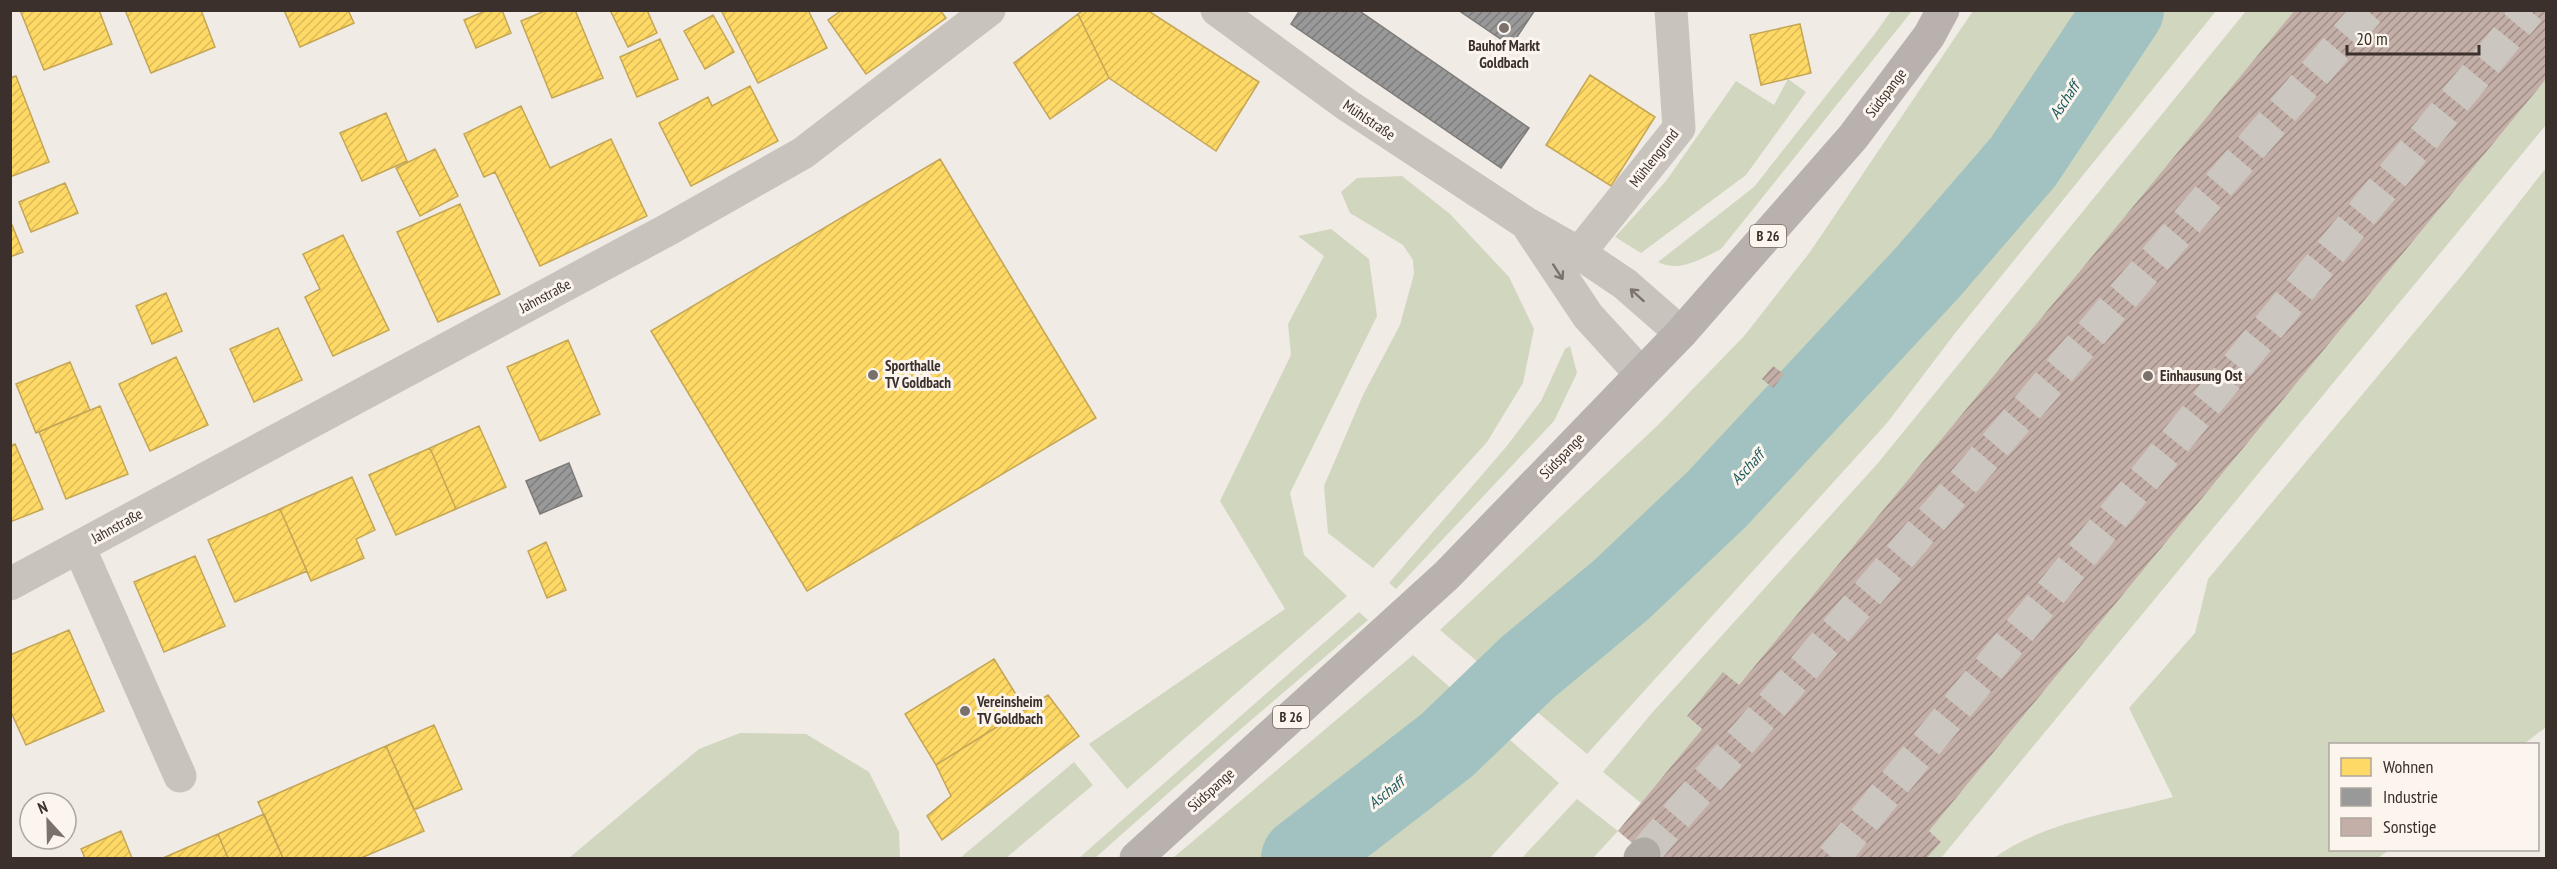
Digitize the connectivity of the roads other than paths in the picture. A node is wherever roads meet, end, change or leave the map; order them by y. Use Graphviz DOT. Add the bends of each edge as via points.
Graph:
graph roads {
  1 [pos="988,10"];
  2 [pos="1217,10"];
  3 [pos="1671,10"];
  4 [pos="1943,10"];
  5 [pos="1526,223"];
  6 [pos="1579,253"];
  7 [pos="1681,333"];
  8 [pos="1641,374"];
  9 [pos="79,547"];
  10 [pos="10,584"];
  11 [pos="180,776"];
  12 [pos="1136,858"];
  1 -- 9 [label="street, Jahnstraße" via="803,153"];
  2 -- 5 [label="street, Mühlstraße" via="1347,105"];
  3 -- 6 [label="street, Mühlengrund" via="1679,128"];
  4 -- 7 [label="main road, Südspange / B 26" via="1929,36 1853,137"];
  5 -- 6 [label="street, Mühlstraße"];
  5 -- 8 [label="street, Mühlstraße, one-way" via="1588,316"];
  7 -- 6 [label="street, Mühlstraße, one-way" via="1625,284"];
  7 -- 8 [label="main road, Südspange / B 26"];
  8 -- 12 [label="main road, Südspange / B 26" via="1447,575"];
  9 -- 10 [label="street, Jahnstraße"];
  9 -- 11 [label="street, Jahnstraße"];
}
